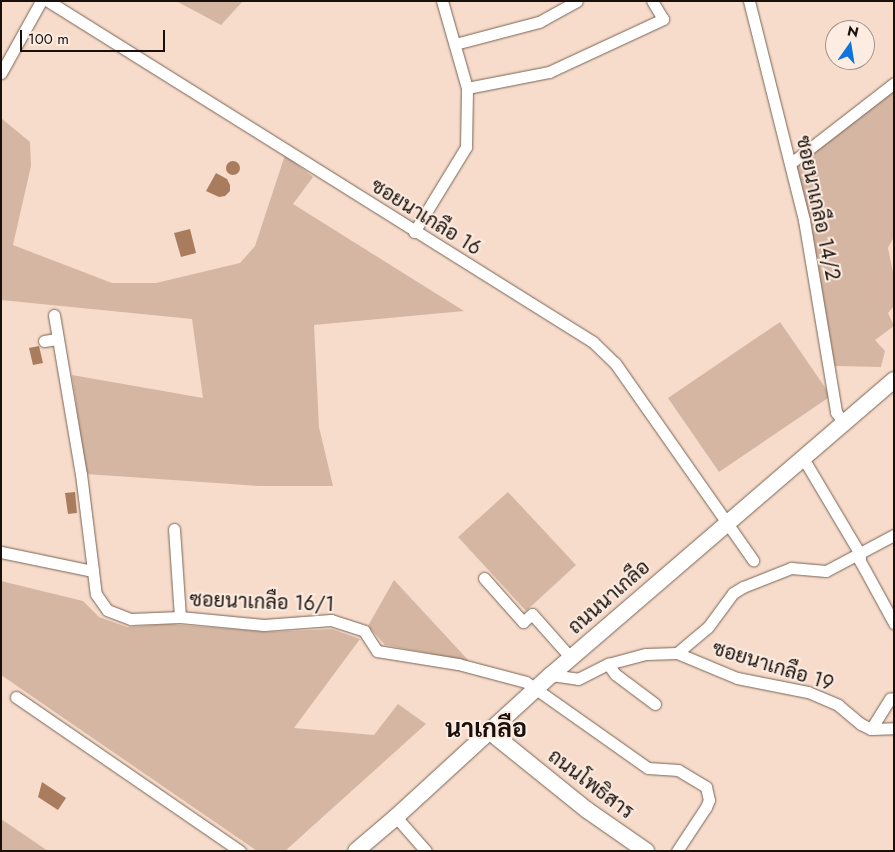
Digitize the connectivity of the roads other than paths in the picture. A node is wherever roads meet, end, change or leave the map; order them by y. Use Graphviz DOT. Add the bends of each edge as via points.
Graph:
graph roads {
  1 [pos="41,1"];
  2 [pos="48,1"];
  3 [pos="442,1"];
  4 [pos="578,1"];
  5 [pos="652,1"];
  6 [pos="748,1"];
  7 [pos="455,44"];
  8 [pos="1,73"];
  9 [pos="894,83"];
  10 [pos="467,88"];
  11 [pos="791,164"];
  12 [pos="414,232"];
  13 [pos="54,315"];
  14 [pos="57,339"];
  15 [pos="44,341"];
  16 [pos="894,380"];
  17 [pos="844,423"];
  18 [pos="803,458"];
  19 [pos="727,525"];
  20 [pos="174,528"];
  21 [pos="894,535"];
  22 [pos="1,552"];
  23 [pos="860,554"];
  24 [pos="753,560"];
  25 [pos="93,572"];
  26 [pos="484,578"];
  27 [pos="180,617"];
  28 [pos="894,623"];
  29 [pos="678,653"];
  30 [pos="571,658"];
  31 [pos="608,664"];
  32 [pos="551,675"];
  33 [pos="536,688"];
  34 [pos="16,697"];
  35 [pos="894,698"];
  36 [pos="655,704"];
  37 [pos="894,728"];
  38 [pos="871,729"];
  39 [pos="489,731"];
  40 [pos="396,817"];
  41 [pos="640,849"];
  42 [pos="240,851"];
  43 [pos="356,851"];
  44 [pos="426,851"];
  45 [pos="676,851"];
  1 -- 8 [label="street"];
  2 -- 12 [label="street, ซอยนาเกลือ 16"];
  3 -- 7 [label="street"];
  4 -- 7 [label="street" via="539,22"];
  5 -- 10 [label="street" via="663,19 549,72"];
  6 -- 11 [label="street, ซอยนาเกลือ 14/2"];
  7 -- 10 [label="street"];
  9 -- 11 [label="street"];
  10 -- 12 [label="street" via="466,147"];
  11 -- 17 [label="street, ซอยนาเกลือ 14/2" via="804,220 836,412"];
  12 -- 19 [label="street, ซอยนาเกลือ 16" via="593,342 615,363"];
  13 -- 14 [label="street, ซอยนาเกลือ 16/1"];
  14 -- 15 [label="street"];
  14 -- 25 [label="street, ซอยนาเกลือ 16/1" via="81,474"];
  16 -- 17 [label="street, ถนนนาเกลือ"];
  17 -- 18 [label="street, ถนนนาเกลือ"];
  18 -- 19 [label="street, ถนนนาเกลือ"];
  18 -- 23 [label="street"];
  19 -- 24 [label="street, ซอยนาเกลือ 16"];
  19 -- 30 [label="street, ถนนนาเกลือ"];
  20 -- 27 [label="street"];
  21 -- 23 [label="street"];
  22 -- 25 [label="street"];
  23 -- 28 [label="street" via="860,561"];
  23 -- 29 [label="street" via="826,571 791,568 743,587 733,593 708,627"];
  25 -- 27 [label="street, ซอยนาเกลือ 16/1" via="96,594 107,610 130,619"];
  26 -- 30 [label="street" via="523,622 532,614"];
  27 -- 33 [label="street, ซอยนาเกลือ 16/1" via="264,625 331,620 364,631 377,652 458,664 526,682"];
  29 -- 31 [label="street, ซอยนาเกลือ 19" via="646,654"];
  29 -- 38 [label="street, ซอยนาเกลือ 19" via="737,678 808,692 838,705"];
  30 -- 32 [label="street, ถนนนาเกลือ"];
  31 -- 32 [label="street, ซอยนาเกลือ 19" via="578,679"];
  31 -- 36 [label="street" via="615,674"];
  32 -- 33 [label="street, ถนนนาเกลือ"];
  33 -- 39 [label="street, ถนนนาเกลือ"];
  33 -- 45 [label="street, ซอยนาเกลือ 16/1" via="648,768 678,770 706,787 709,800"];
  34 -- 42 [label="street"];
  35 -- 38 [label="street" via="890,699"];
  37 -- 38 [label="street"];
  39 -- 40 [label="street, ถนนนาเกลือ"];
  39 -- 41 [label="street, ถนนโพธิสาร"];
  40 -- 43 [label="street, ถนนนาเกลือ"];
  40 -- 44 [label="street"];
}
